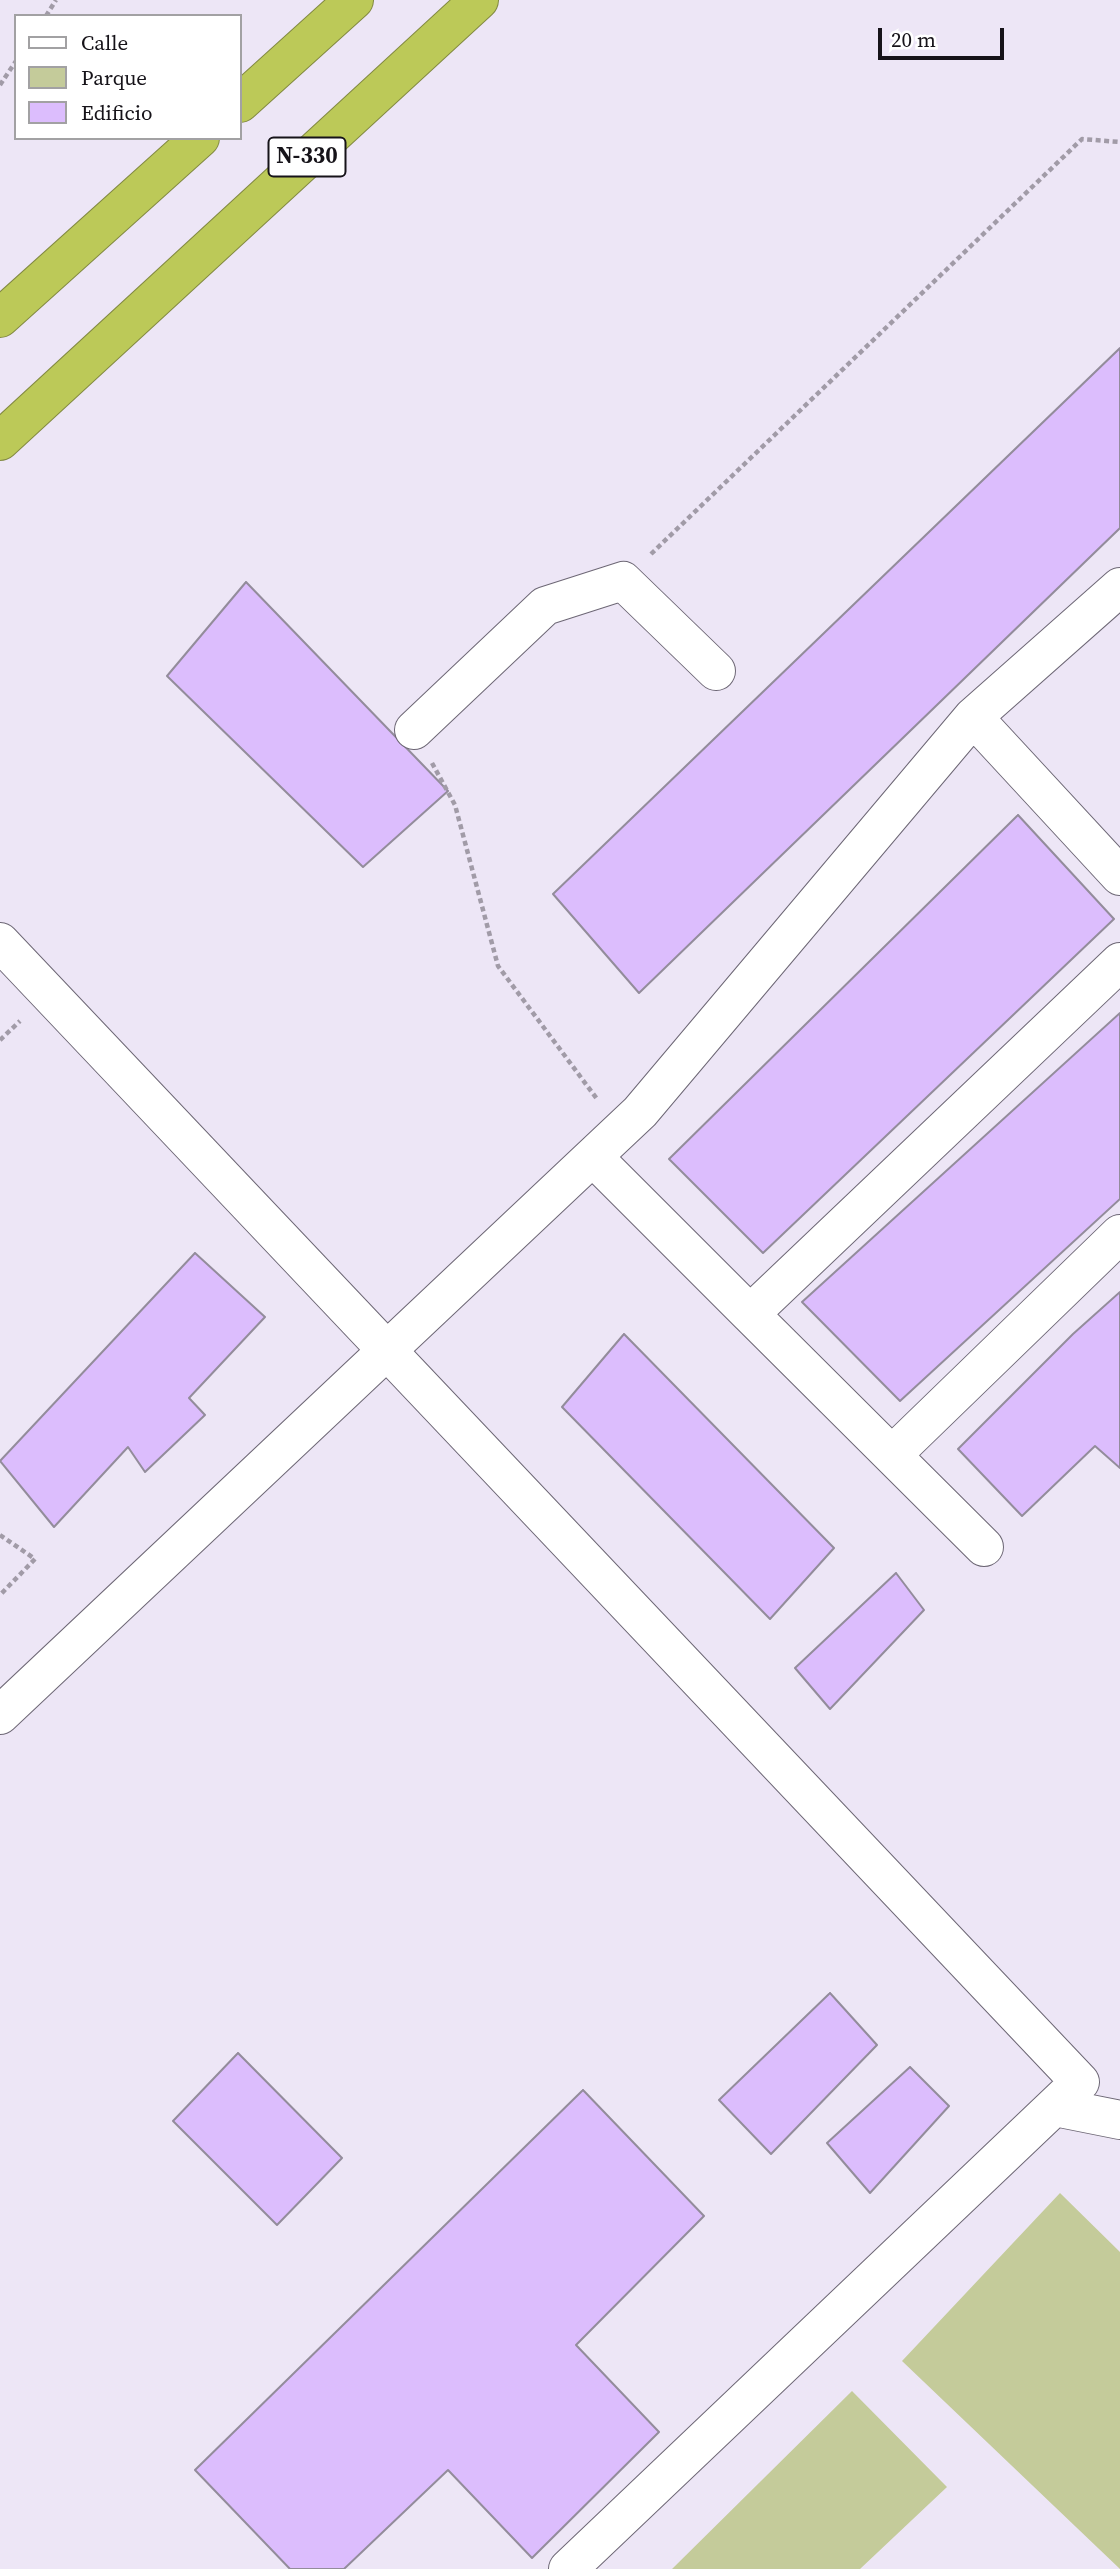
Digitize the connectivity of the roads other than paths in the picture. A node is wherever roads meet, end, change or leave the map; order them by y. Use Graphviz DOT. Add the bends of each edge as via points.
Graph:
graph roads {
  1 [pos="479,0"];
  2 [pos="350,3"];
  3 [pos="242,101"];
  4 [pos="198,140"];
  5 [pos="0,318"];
  6 [pos="0,441"];
  7 [pos="1120,587"];
  8 [pos="716,671"];
  9 [pos="973,717"];
  10 [pos="414,730"];
  11 [pos="1120,876"];
  12 [pos="0,942"];
  13 [pos="1120,962"];
  14 [pos="593,1157"];
  15 [pos="1120,1234"];
  16 [pos="750,1314"];
  17 [pos="388,1349"];
  18 [pos="892,1455"];
  19 [pos="984,1547"];
  20 [pos="0,1715"];
  21 [pos="1055,2107"];
  22 [pos="1120,2120"];
  23 [pos="568,2569"];
  1 -- 6 [label="highway, N-330"];
  2 -- 3 [label="highway"];
  4 -- 5 [label="highway"];
  7 -- 9 [label="lane"];
  8 -- 10 [label="lane" via="623,581 545,606"];
  9 -- 11 [label="lane"];
  9 -- 14 [label="lane" via="640,1112"];
  12 -- 17 [label="lane"];
  13 -- 16 [label="lane"];
  14 -- 16 [label="lane"];
  14 -- 17 [label="lane"];
  15 -- 18 [label="lane"];
  16 -- 18 [label="lane"];
  17 -- 20 [label="lane"];
  17 -- 21 [label="lane" via="1080,2082"];
  18 -- 19 [label="lane"];
  21 -- 22 [label="lane"];
  21 -- 23 [label="lane"];
}
